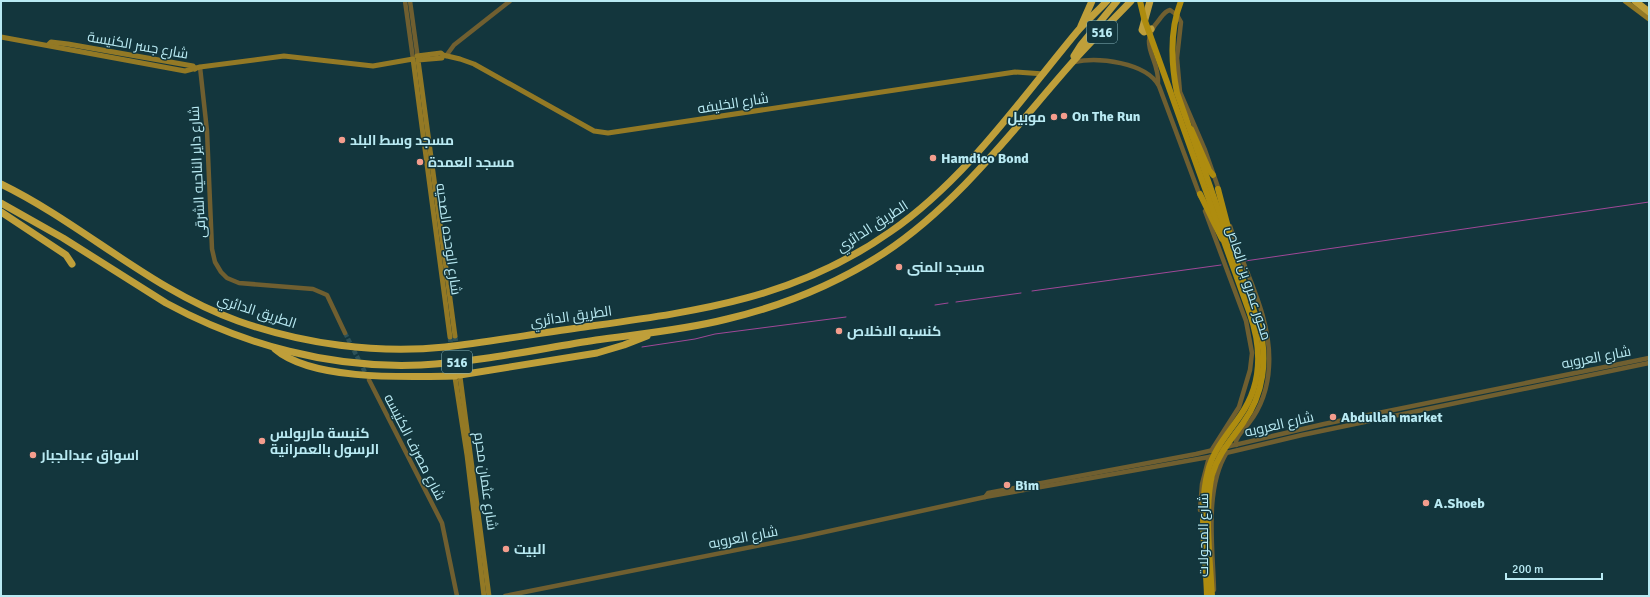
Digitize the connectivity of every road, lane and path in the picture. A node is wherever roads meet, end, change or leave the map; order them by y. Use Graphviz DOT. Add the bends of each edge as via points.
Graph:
graph roads {
  1 [pos="405,1"];
  2 [pos="410,1"];
  3 [pos="510,1"];
  4 [pos="1092,1"];
  5 [pos="1107,1"];
  6 [pos="1117,1"];
  7 [pos="1131,1"];
  8 [pos="1140,1"];
  9 [pos="1150,1"];
  10 [pos="1181,1"];
  11 [pos="1626,1"];
  12 [pos="1635,1"];
  13 [pos="1649,12"];
  14 [pos="1649,19"];
  15 [pos="1151,29"];
  16 [pos="1079,30"];
  17 [pos="1,37"];
  18 [pos="445,55"];
  19 [pos="416,58"];
  20 [pos="1072,62"];
  21 [pos="198,69"];
  22 [pos="1044,74"];
  23 [pos="1158,84"];
  24 [pos="1189,127"];
  25 [pos="1213,175"];
  26 [pos="1,184"];
  27 [pos="1218,189"];
  28 [pos="1200,194"];
  29 [pos="1,202"];
  30 [pos="1,212"];
  31 [pos="1225,239"];
  32 [pos="72,264"];
  33 [pos="345,333"];
  34 [pos="653,333"];
  35 [pos="452,337"];
  36 [pos="274,348"];
  37 [pos="1649,358"];
  38 [pos="1649,363"];
  39 [pos="457,373"];
  40 [pos="369,380"];
  41 [pos="1221,434"];
  42 [pos="1281,434"];
  43 [pos="1282,439"];
  44 [pos="1236,443"];
  45 [pos="1211,451"];
  46 [pos="1227,452"];
  47 [pos="1209,458"];
  48 [pos="1222,461"];
  49 [pos="985,497"];
  50 [pos="1214,589"];
  51 [pos="1205,594"];
  52 [pos="457,596"];
  53 [pos="484,596"];
  54 [pos="489,596"];
  55 [pos="505,596"];
  56 [pos="1212,596"];
  57 [pos="1215,596"];
  1 -- 19 [label="street, شارع الوحده الصحيه"];
  2 -- 19 [label="street, شارع الوحده الصحيه"];
  3 -- 18 [label="street"];
  4 -- 16 [label="highway, الطريق الدائري / 516"];
  5 -- 16 [label="highway, الطريق الدائري / 516"];
  6 -- 20 [label="highway, الطريق الدائري / 516" via="1081,45"];
  7 -- 20 [label="highway, الطريق الدائري / 516"];
  8 -- 31 [label="main road, محور عمرو بن العاص, bridge"];
  9 -- 15 [label="highway" via="1142,30 1144,32"];
  10 -- 24 [label="main road, محور عمرو بن العاص, bridge" via="1174,35 1173,70 1177,93"];
  11 -- 14 [label="main road"];
  12 -- 13 [label="highway"];
  15 -- 23 [label="street" via="1148,42 1157,70"];
  15 -- 25 [label="street" via="1168,10 1180,19 1177,58 1179,86"];
  16 -- 22 [label="highway, الطريق الدائري / 516"];
  17 -- 21 [label="main road, شارع جسر الكنيسة" via="48,45 51,42 68,44 193,66"];
  18 -- 19 [label="main road, شارع الخليفه" via="441,58"];
  18 -- 22 [label="main road, شارع الخليفه" via="470,62 594,131 608,133 1015,72"];
  19 -- 21 [label="main road, شارع الخليفه" via="372,66 284,56"];
  19 -- 35 [label="main road, شارع الوحده الصحيه"];
  20 -- 23 [label="street" via="1100,60 1120,63 1150,76"];
  20 -- 34 [label="highway, الطريق الدائري / 516" via="968,182 936,212 884,252 816,290 778,304 724,320"];
  21 -- 33 [label="street, شارع داير الناحيه الشرقى" via="207,131 214,262 227,278 239,283 323,292 327,295"];
  22 -- 26 [label="highway, الطريق الدائري / 516" via="932,200 882,238 831,267 791,285 734,303 680,314 446,347 386,348 332,344 250,325 178,294 33,201"];
  23 -- 28 [label="street"];
  24 -- 25 [label="main road, bridge"];
  24 -- 31 [label="main road, محور عمرو بن العاص, bridge"];
  25 -- 27 [label="street"];
  27 -- 31 [label="main road" via="1229,232"];
  27 -- 44 [label="street" via="1251,281 1269,349 1264,394 1255,415"];
  28 -- 31 [label="main road"];
  28 -- 41 [label="street" via="1246,321 1251,346 1250,370 1239,407"];
  29 -- 36 [label="highway, الطريق الدائري / 516" via="186,314 229,333"];
  30 -- 32 [label="highway" via="63,253"];
  31 -- 51 [label="main road, محور عمرو بن العاص, bridge" via="1255,330 1259,360 1250,398 1244,411 1218,447 1207,475 1204,502"];
  31 -- 56 [label="main road, محور عمرو بن العاص, bridge" via="1259,325 1264,361 1256,401 1221,452 1212,476 1209,507"];
  34 -- 36 [label="highway, الطريق الدائري / 516" via="423,365 343,361"];
  34 -- 39 [label="highway" via="624,346 597,353"];
  36 -- 39 [label="highway" via="298,364 319,369 392,376"];
  37 -- 42 [label="street, شارع العروبه"];
  38 -- 43 [label="street, شارع العروبه"];
  39 -- 53 [label="main road, شارع عثمان محرم"];
  39 -- 54 [label="main road, شارع عثمان محرم"];
  40 -- 52 [label="street, شارع مصرف الكنيسه" via="442,524"];
  41 -- 44 [label="street" via="1222,440 1226,443"];
  41 -- 45 [label="street"];
  42 -- 43 [label="street"];
  42 -- 44 [label="street, شارع العروبه"];
  43 -- 46 [label="street, شارع العروبه"];
  44 -- 45 [label="street, شارع العروبه"];
  45 -- 49 [label="street, شارع العروبه" via="988,493"];
  46 -- 47 [label="street, شارع العروبه"];
  46 -- 48 [label="street, شارع المحولات"];
  47 -- 48 [label="street"];
  47 -- 49 [label="street, شارع العروبه"];
  47 -- 51 [label="street, شارع المحولات" via="1200,496"];
  48 -- 50 [label="street, شارع المحولات" via="1213,493"];
  49 -- 55 [label="street, شارع العروبه" via="802,537"];
  50 -- 51 [label="street"];
  50 -- 57 [label="street, شارع المحولات"];
}
